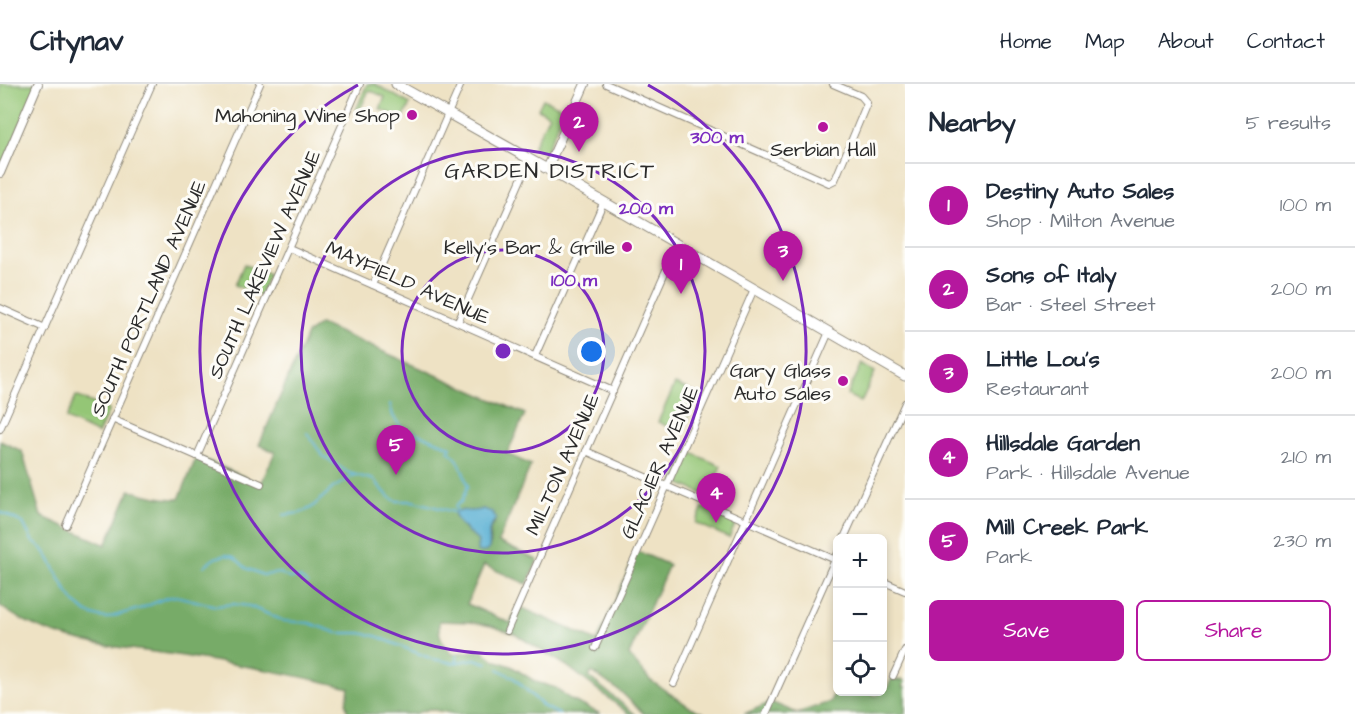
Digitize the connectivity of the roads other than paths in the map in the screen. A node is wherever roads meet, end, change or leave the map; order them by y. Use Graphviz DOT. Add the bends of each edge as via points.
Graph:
graph roads {
  1 [pos="39,84"];
  2 [pos="152,84"];
  3 [pos="260,84"];
  4 [pos="360,84"];
  5 [pos="396,84"];
  6 [pos="461,84"];
  7 [pos="585,84"];
  8 [pos="606,84"];
  9 [pos="833,84"];
  10 [pos="448,113"];
  11 [pos="530,159"];
  12 [pos="548,169"];
  13 [pos="0,173"];
  14 [pos="603,201"];
  15 [pos="677,245"];
  16 [pos="289,248"];
  17 [pos="373,285"];
  18 [pos="754,289"];
  19 [pos="0,308"];
  20 [pos="458,322"];
  21 [pos="45,328"];
  22 [pos="829,332"];
  23 [pos="535,356"];
  24 [pos="905,374"];
  25 [pos="613,391"];
  26 [pos="905,403"];
  27 [pos="112,419"];
  28 [pos="0,429"];
  29 [pos="586,451"];
  30 [pos="197,456"];
  31 [pos="261,484"];
  32 [pos="666,486"];
  33 [pos="746,521"];
  34 [pos="66,525"];
  35 [pos="846,534"];
  36 [pos="833,557"];
  37 [pos="833,565"];
  38 [pos="887,583"];
  39 [pos="905,591"];
  40 [pos="507,631"];
  41 [pos="595,648"];
  42 [pos="905,650"];
  43 [pos="893,676"];
  44 [pos="674,682"];
  45 [pos="766,714"];
  1 -- 13 [label="street"];
  2 -- 21 [label="street"];
  3 -- 27 [label="street, SOUTH PORTLAND AVENUE"];
  4 -- 16 [label="street, SOUTH LAKEVIEW AVENUE"];
  5 -- 10 [label="main road"];
  6 -- 10 [label="street"];
  7 -- 12 [label="street"];
  8 -- 9 [label="street" via="831,183 866,106 861,96"];
  10 -- 11 [label="main road"];
  10 -- 17 [label="street"];
  11 -- 12 [label="main road"];
  11 -- 20 [label="street"];
  12 -- 14 [label="main road"];
  14 -- 15 [label="main road"];
  14 -- 23 [label="street"];
  15 -- 18 [label="main road"];
  15 -- 25 [label="street, MILTON AVENUE"];
  16 -- 17 [label="street, MAYFIELD AVENUE"];
  16 -- 30 [label="street, SOUTH LAKEVIEW AVENUE"];
  17 -- 20 [label="street, MAYFIELD AVENUE"];
  18 -- 22 [label="main road"];
  18 -- 32 [label="street, GLACIER AVENUE"];
  19 -- 21 [label="street"];
  20 -- 23 [label="street, MAYFIELD AVENUE"];
  21 -- 28 [label="street"];
  22 -- 24 [label="main road"];
  22 -- 33 [label="street"];
  23 -- 25 [label="street, MAYFIELD AVENUE"];
  25 -- 29 [label="street, MILTON AVENUE"];
  26 -- 35 [label="street"];
  27 -- 30 [label="street"];
  27 -- 34 [label="street, SOUTH PORTLAND AVENUE"];
  29 -- 32 [label="street"];
  29 -- 40 [label="street, MILTON AVENUE"];
  30 -- 31 [label="street"];
  32 -- 33 [label="street"];
  32 -- 41 [label="street, GLACIER AVENUE"];
  33 -- 36 [label="street"];
  33 -- 44 [label="street"];
  37 -- 45 [label="street"];
  38 -- 39 [label="street"];
  42 -- 43 [label="street"];
}
